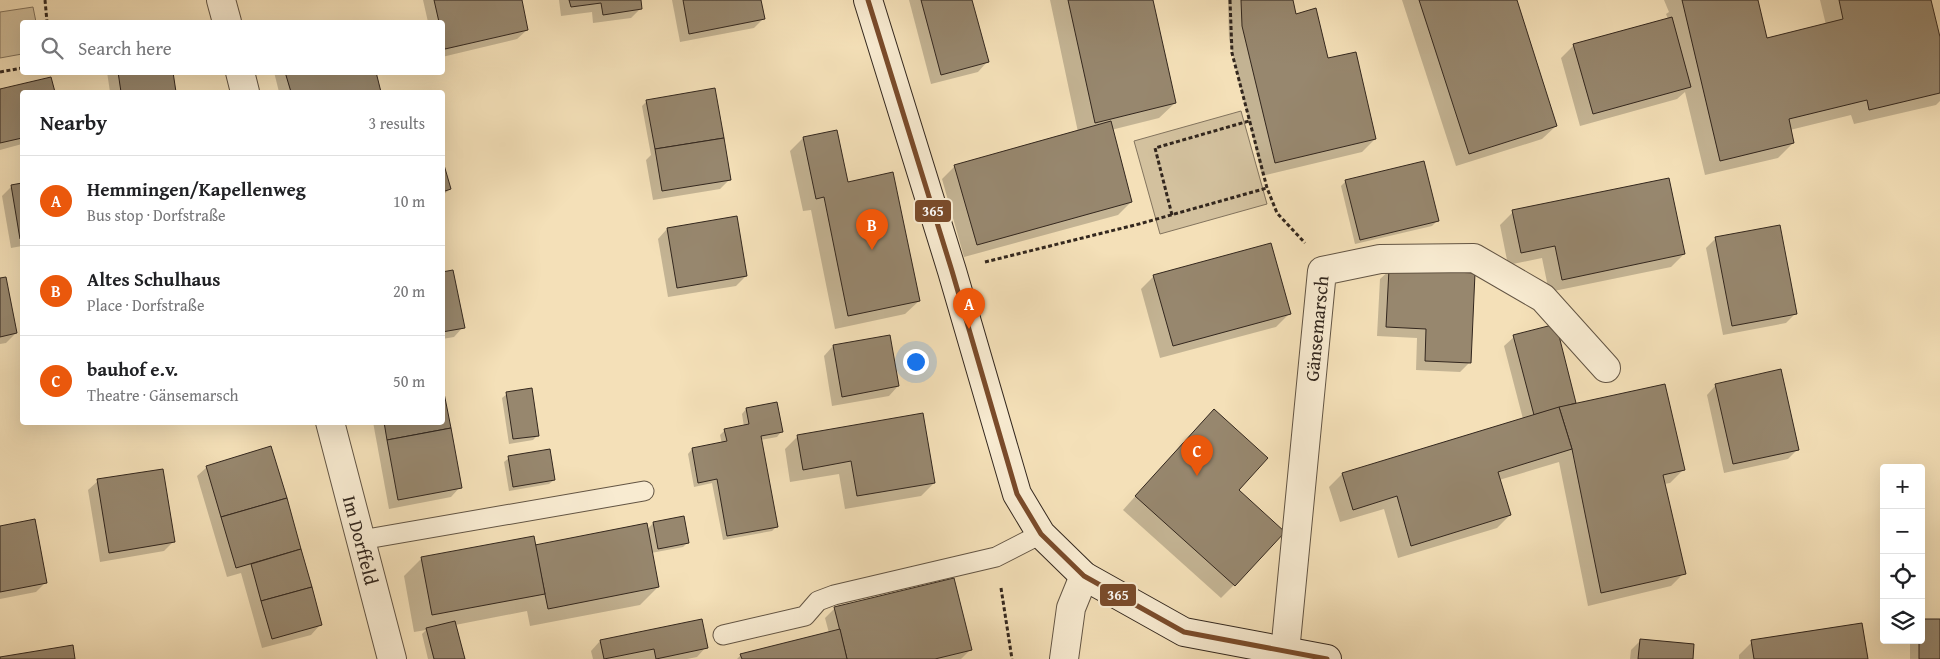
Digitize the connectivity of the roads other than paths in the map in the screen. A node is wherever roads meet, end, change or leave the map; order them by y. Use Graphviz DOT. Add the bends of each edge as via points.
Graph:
graph roads {
  1 [pos="221,0"];
  2 [pos="868,0"];
  3 [pos="226,20"];
  4 [pos="241,75"];
  5 [pos="244,90"];
  6 [pos="1606,368"];
  7 [pos="331,425"];
  8 [pos="644,490"];
  9 [pos="1041,534"];
  10 [pos="361,540"];
  11 [pos="1084,576"];
  12 [pos="723,635"];
  13 [pos="1285,652"];
  14 [pos="392,659"];
  15 [pos="1064,659"];
  16 [pos="1327,659"];
  1 -- 3 [label="street"];
  2 -- 9 [label="street" via="1017,494"];
  4 -- 5 [label="street"];
  6 -- 13 [label="street, Gänsemarsch" via="1543,298 1474,258 1380,259 1322,271"];
  7 -- 10 [label="street, Im Dorffeld"];
  8 -- 10 [label="lane"];
  9 -- 11 [label="street"];
  9 -- 12 [label="lane" via="996,557 834,595 818,601 805,616"];
  10 -- 14 [label="street, Im Dorffeld"];
  11 -- 13 [label="street" via="1184,632"];
  11 -- 15 [label="street" via="1071,608"];
  13 -- 16 [label="street"];
}
